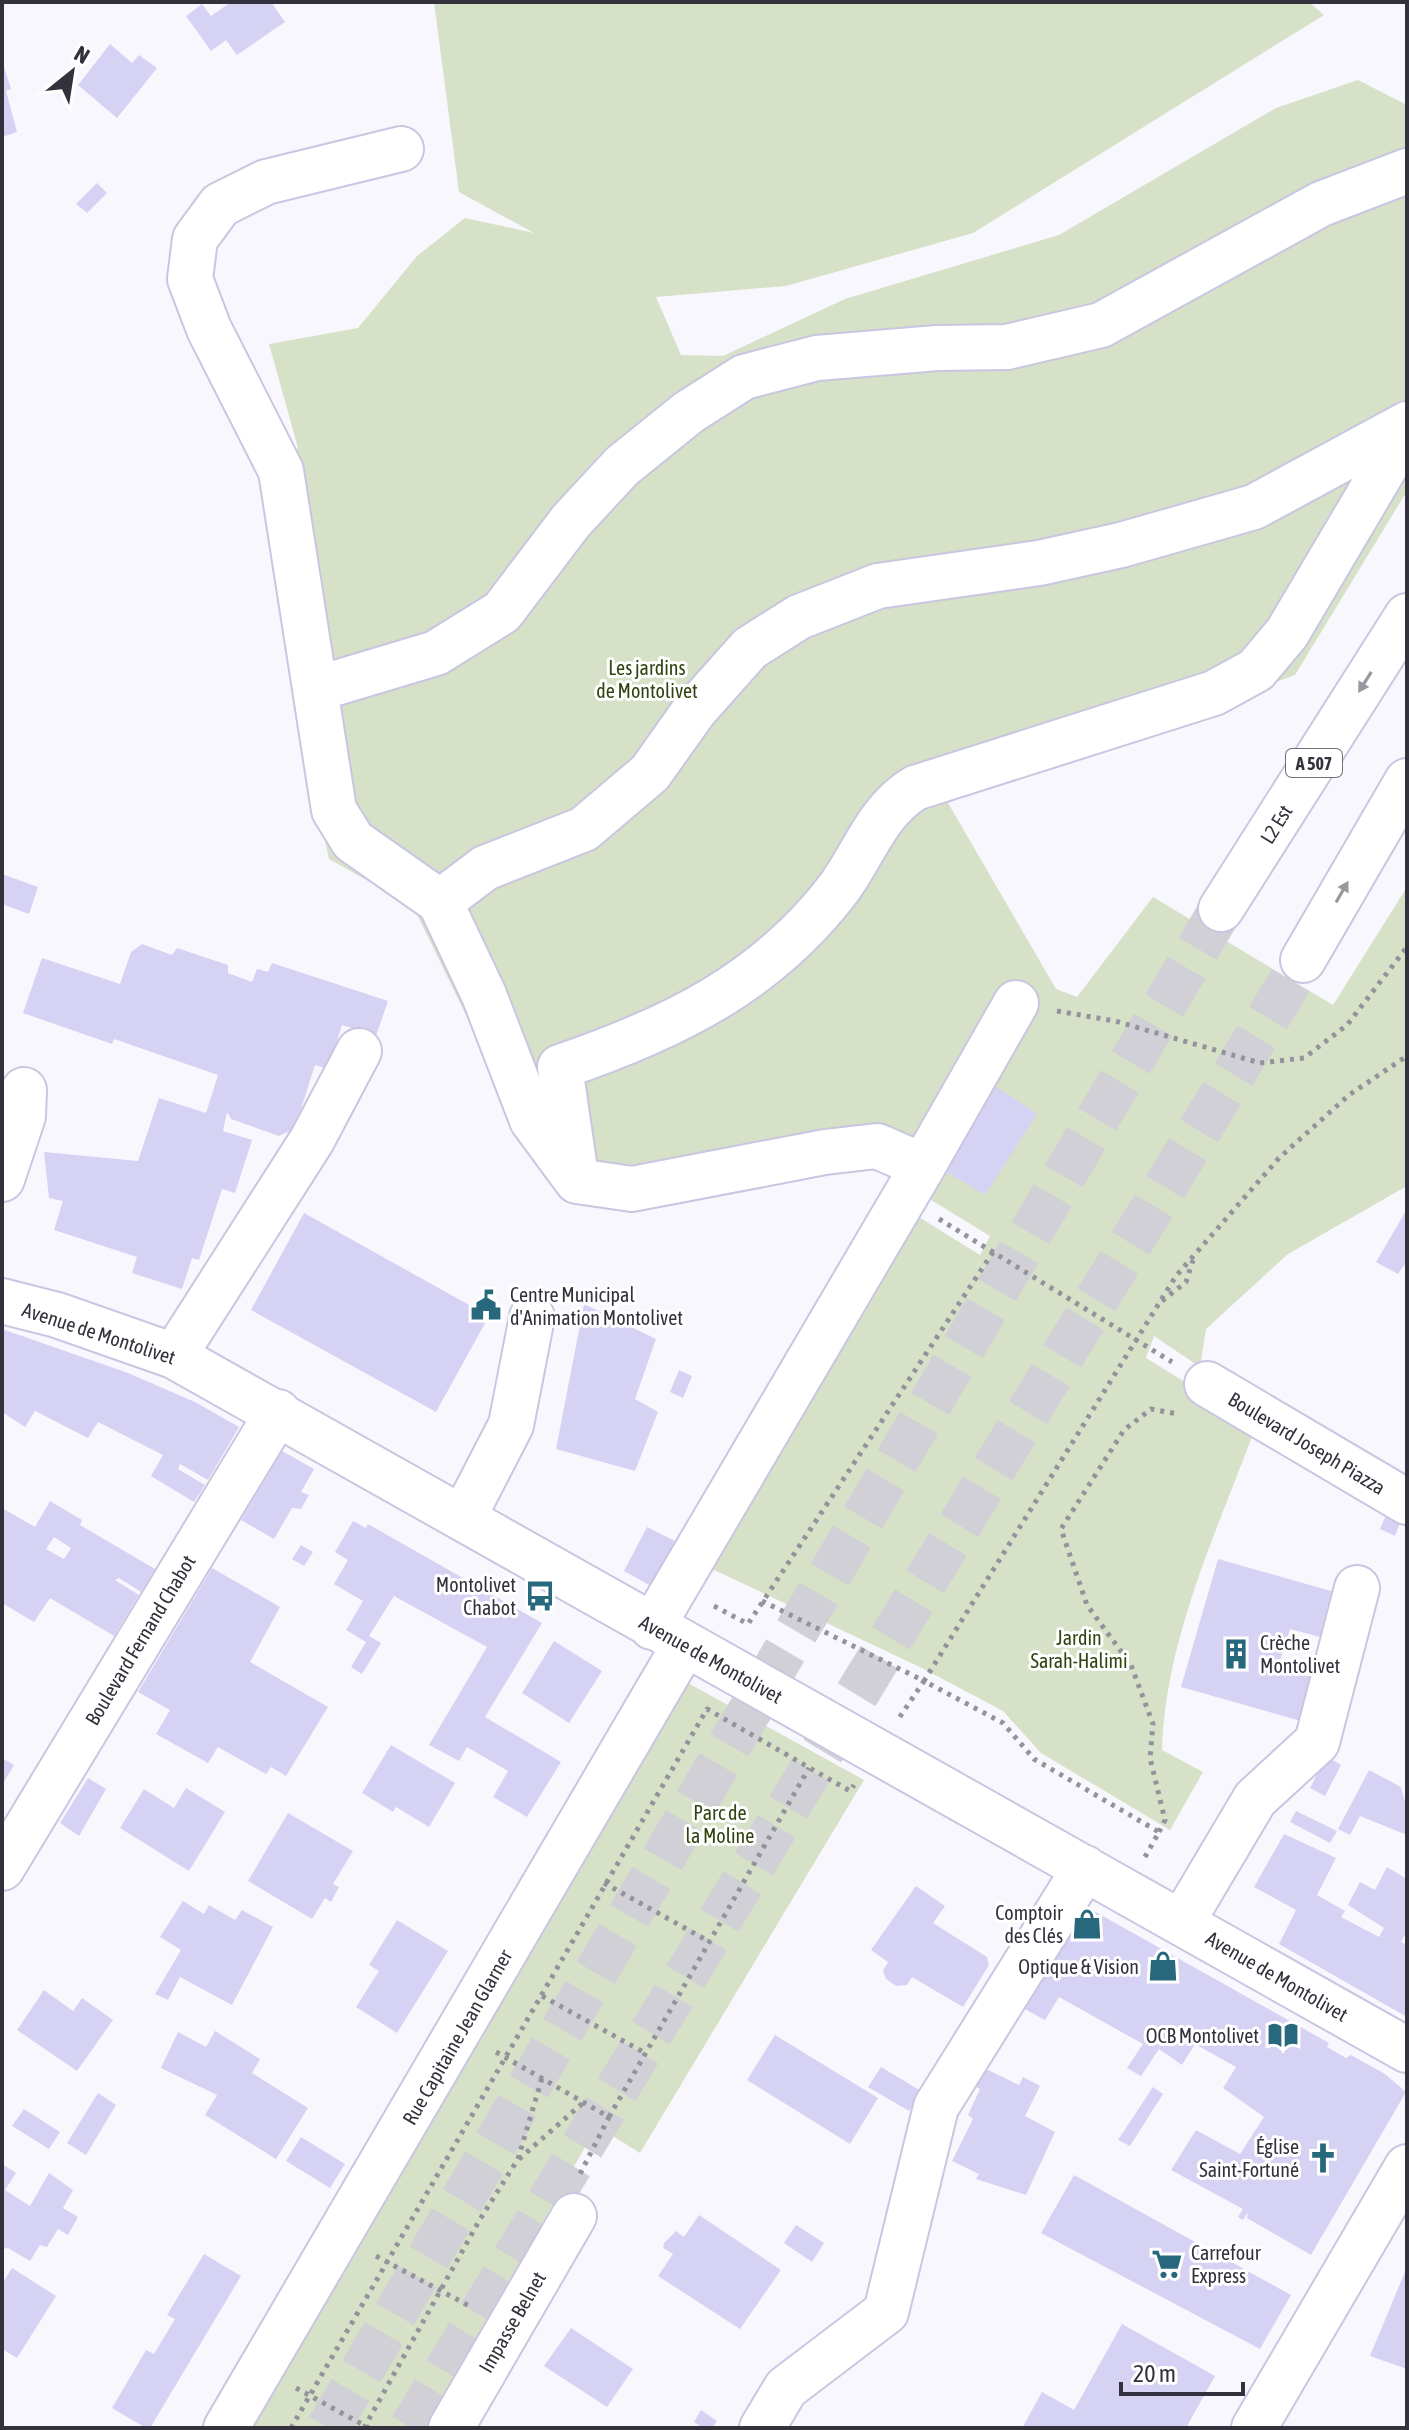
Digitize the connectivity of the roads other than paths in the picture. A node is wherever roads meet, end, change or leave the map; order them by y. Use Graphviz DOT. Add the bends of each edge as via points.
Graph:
graph roads {
  1 [pos="401,149"];
  2 [pos="1407,171"];
  3 [pos="1407,424"];
  4 [pos="1407,430"];
  5 [pos="1407,616"];
  6 [pos="316,689"];
  7 [pos="1407,781"];
  8 [pos="440,902"];
  9 [pos="1221,909"];
  10 [pos="1303,960"];
  11 [pos="1016,1003"];
  12 [pos="359,1051"];
  13 [pos="24,1090"];
  14 [pos="2,1179"];
  15 [pos="577,1181"];
  16 [pos="913,1182"];
  17 [pos="2,1301"];
  18 [pos="532,1317"];
  19 [pos="174,1356"];
  20 [pos="1220,1391"];
  21 [pos="278,1412"];
  22 [pos="1407,1502"];
  23 [pos="463,1518"];
  24 [pos="1357,1588"];
  25 [pos="668,1636"];
  26 [pos="2,1868"];
  27 [pos="1085,1868"];
  28 [pos="1182,1922"];
  29 [pos="1407,2050"];
  30 [pos="1407,2167"];
  31 [pos="574,2216"];
  32 [pos="226,2428"];
  33 [pos="451,2428"];
  34 [pos="762,2428"];
  35 [pos="1254,2428"];
  1 -- 6 [label="main road" via="266,182 220,205 195,239 190,279 209,329 281,471"];
  2 -- 6 [label="main road" via="1321,204 1101,325 1007,347 817,358 744,377 689,412 622,466 571,521 502,612 436,653"];
  3 -- 8 [label="main road" via="1254,507 1039,563 878,586 799,617 750,648 694,711 650,773 584,829 485,868"];
  4 -- 15 [label="main road" via="1287,633 1256,670 1214,693 915,788 887,811 838,889 742,982 688,1017 560,1067"];
  5 -- 9 [label="main road, L2 Est / A 507, one-way"];
  6 -- 8 [label="main road" via="334,810 353,841"];
  10 -- 7 [label="main road, one-way"];
  8 -- 15 [label="main road" via="484,995 532,1120"];
  11 -- 16 [label="main road, Rue Capitaine Jean Glarner"];
  12 -- 19 [label="main road" via="312,1140"];
  13 -- 14 [label="main road" via="23,1116"];
  15 -- 16 [label="main road" via="632,1189 877,1146"];
  16 -- 25 [label="main road, Rue Capitaine Jean Glarner" via="677,1586"];
  17 -- 19 [label="main road, Avenue de Montolivet"];
  18 -- 23 [label="main road" via="511,1425"];
  19 -- 21 [label="main road, Avenue de Montolivet"];
  20 -- 22 [label="main road, Boulevard Joseph Piazza"];
  21 -- 23 [label="main road, Avenue de Montolivet"];
  21 -- 26 [label="main road, Boulevard Fernand Chabot"];
  23 -- 25 [label="main road, Avenue de Montolivet"];
  24 -- 28 [label="main road" via="1317,1742 1255,1799"];
  25 -- 27 [label="main road, Avenue de Montolivet"];
  25 -- 32 [label="main road, Rue Capitaine Jean Glarner" via="562,1858"];
  27 -- 28 [label="main road, Avenue de Montolivet"];
  27 -- 34 [label="main road" via="936,2107 886,2312 786,2388"];
  28 -- 29 [label="main road, Avenue de Montolivet"];
  30 -- 35 [label="main road"];
  31 -- 33 [label="main road, Impasse Belnet"];
}
